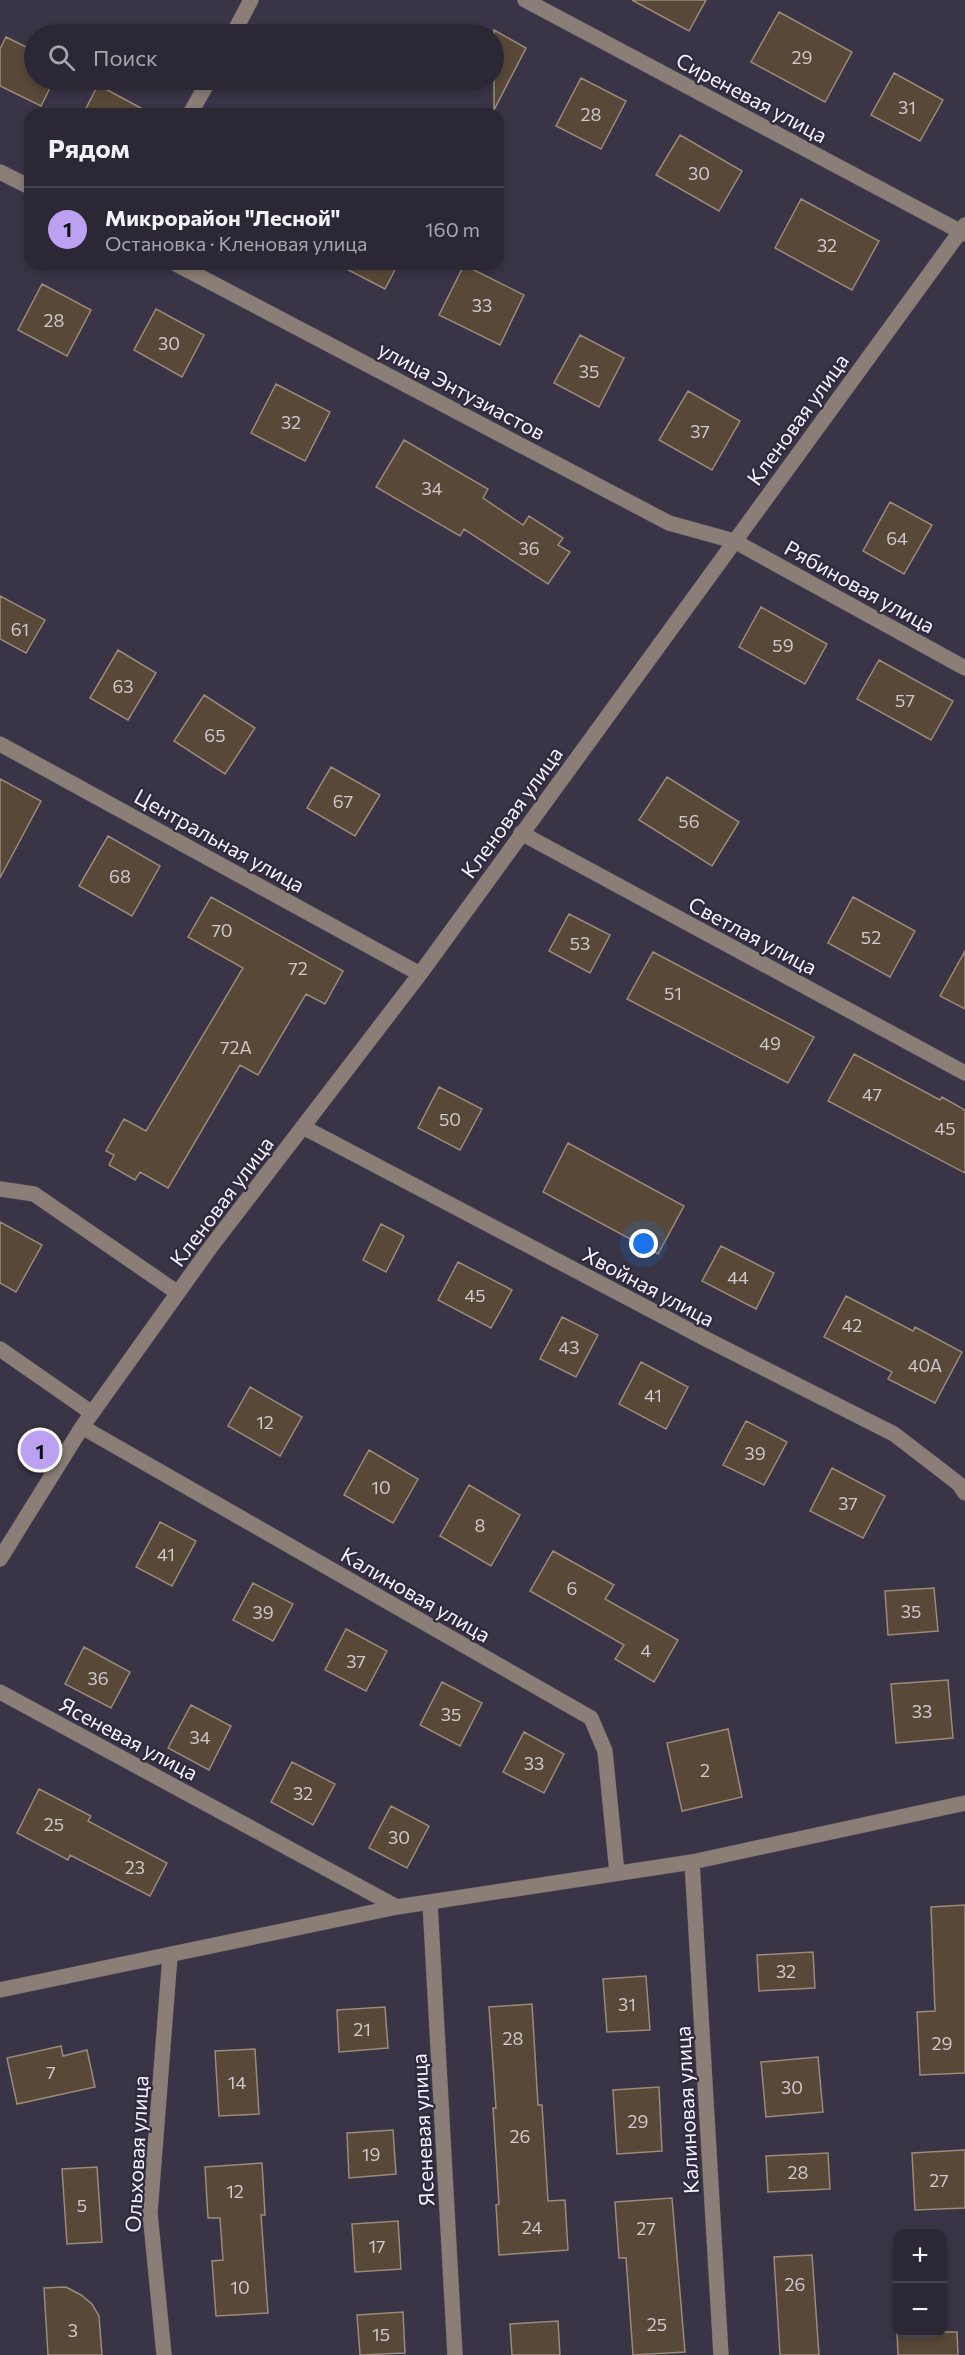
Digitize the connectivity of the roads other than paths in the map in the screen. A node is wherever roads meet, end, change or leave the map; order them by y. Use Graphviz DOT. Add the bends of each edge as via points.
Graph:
graph roads {
  1 [pos="251,0"];
  2 [pos="525,0"];
  3 [pos="238,24"];
  4 [pos="203,90"];
  5 [pos="193,108"];
  6 [pos="0,172"];
  7 [pos="24,185"];
  8 [pos="963,230"];
  9 [pos="187,270"];
  10 [pos="734,540"];
  11 [pos="965,668"];
  12 [pos="0,744"];
  13 [pos="521,833"];
  14 [pos="420,974"];
  15 [pos="965,1073"];
  16 [pos="303,1127"];
  17 [pos="0,1189"];
  18 [pos="178,1293"];
  19 [pos="0,1349"];
  20 [pos="92,1413"];
  21 [pos="82,1427"];
  22 [pos="965,1494"];
  23 [pos="0,1559"];
  24 [pos="0,1692"];
  25 [pos="965,1803"];
  26 [pos="692,1862"];
  27 [pos="617,1873"];
  28 [pos="430,1903"];
  29 [pos="397,1907"];
  30 [pos="170,1956"];
  31 [pos="0,1990"];
  32 [pos="164,2355"];
  33 [pos="455,2355"];
  34 [pos="721,2355"];
  1 -- 3 [label="street"];
  2 -- 8 [label="street, Сиреневая улица"];
  4 -- 5 [label="street"];
  6 -- 7 [label="street"];
  8 -- 10 [label="street, Кленовая улица"];
  9 -- 10 [label="street, улица Энтузиастов" via="669,523"];
  10 -- 11 [label="street, Рябиновая улица"];
  10 -- 13 [label="street, Кленовая улица"];
  12 -- 14 [label="street, Центральная улица"];
  13 -- 14 [label="street, Кленовая улица"];
  13 -- 15 [label="street, Светлая улица"];
  14 -- 16 [label="street, Кленовая улица"];
  16 -- 18 [label="street, Кленовая улица"];
  16 -- 22 [label="street, Хвойная улица" via="894,1434 959,1484"];
  17 -- 18 [label="street" via="34,1194"];
  18 -- 20 [label="street, Кленовая улица"];
  19 -- 20 [label="street"];
  20 -- 21 [label="street, Кленовая улица"];
  21 -- 23 [label="street, Кленовая улица"];
  21 -- 27 [label="street, Калиновая улица" via="591,1718 604,1751"];
  24 -- 29 [label="street, Ясеневая улица"];
  25 -- 26 [label="street"];
  26 -- 27 [label="street"];
  26 -- 34 [label="street, Калиновая улица"];
  27 -- 28 [label="street"];
  28 -- 29 [label="street"];
  28 -- 33 [label="street, Ясеневая улица"];
  29 -- 30 [label="street"];
  30 -- 31 [label="street"];
  30 -- 32 [label="street, Ольховая улица" via="150,2213"];
}
